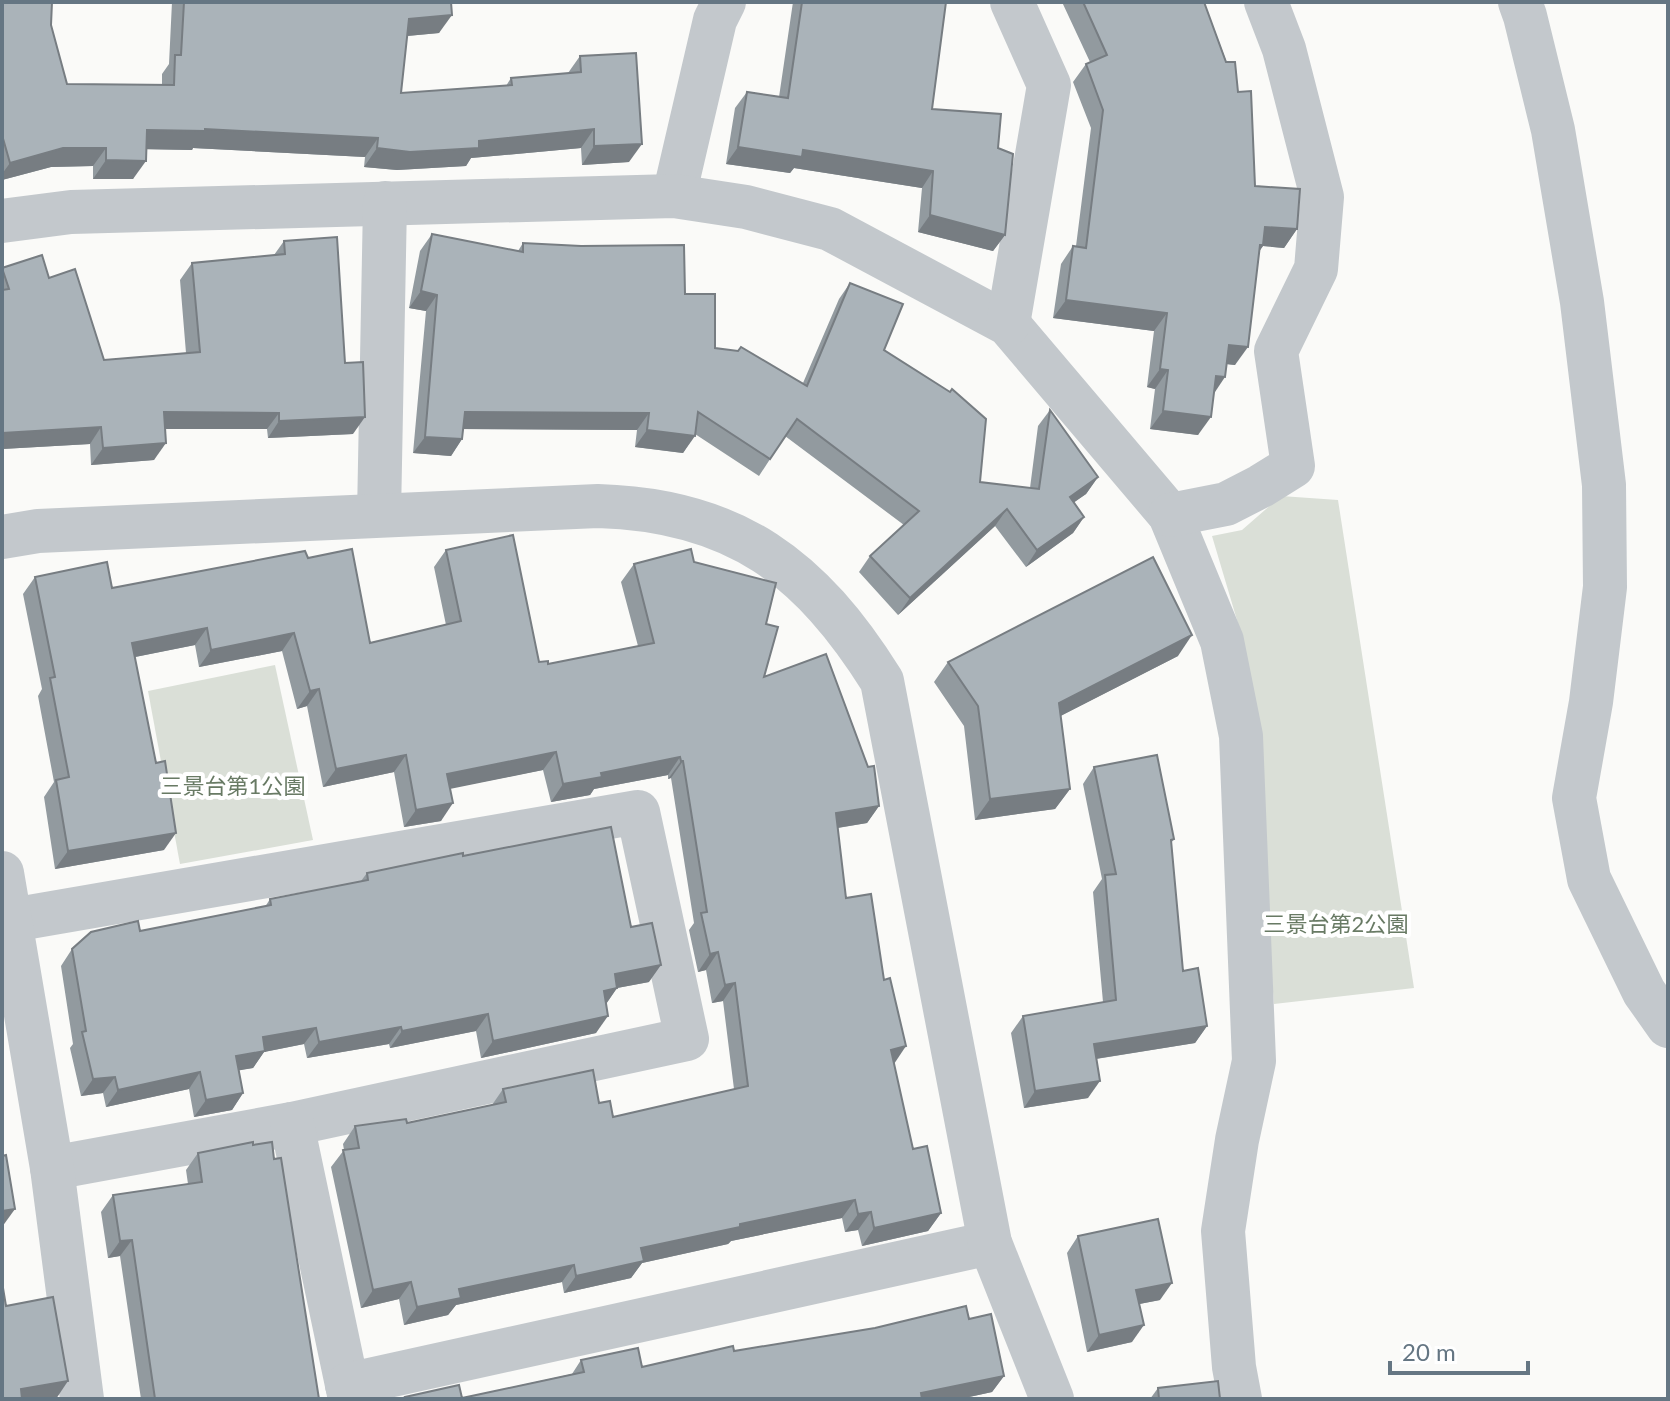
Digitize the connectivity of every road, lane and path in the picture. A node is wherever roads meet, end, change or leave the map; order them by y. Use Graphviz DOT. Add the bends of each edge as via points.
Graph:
graph roads {
  1 [pos="724,2"];
  2 [pos="1012,2"];
  3 [pos="1266,2"];
  4 [pos="1520,2"];
  5 [pos="674,196"];
  6 [pos="385,203"];
  7 [pos="2,221"];
  8 [pos="1008,324"];
  9 [pos="379,515"];
  10 [pos="1170,515"];
  11 [pos="2,537"];
  12 [pos="2,873"];
  13 [pos="12,920"];
  14 [pos="1668,1026"];
  15 [pos="292,1124"];
  16 [pos="52,1168"];
  17 [pos="990,1243"];
  18 [pos="349,1392"];
  19 [pos="82,1399"];
  20 [pos="1052,1399"];
  21 [pos="1240,1399"];
  1 -- 5 [label="street" via="715,20"];
  2 -- 8 [label="street" via="1049,85"];
  3 -- 10 [label="street" via="1284,49 1322,197 1316,269 1276,351 1293,466 1226,504"];
  4 -- 14 [label="street" via="1553,130 1582,302 1604,485 1605,587 1574,798 1589,879 1644,992"];
  5 -- 6 [label="street"];
  5 -- 8 [label="street" via="746,207 830,229"];
  6 -- 7 [label="street" via="71,212"];
  6 -- 9 [label="street"];
  8 -- 10 [label="street"];
  9 -- 11 [label="street"];
  9 -- 17 [label="street" via="641,507 759,548 798,576 834,613 882,681"];
  10 -- 21 [label="street" via="1222,641 1241,736 1254,1061 1223,1231"];
  12 -- 13 [label="street"];
  13 -- 15 [label="street" via="638,812 687,1039"];
  13 -- 16 [label="street"];
  15 -- 16 [label="street"];
  15 -- 18 [label="street"];
  16 -- 19 [label="street"];
  17 -- 18 [label="street"];
  17 -- 20 [label="street"];
}
